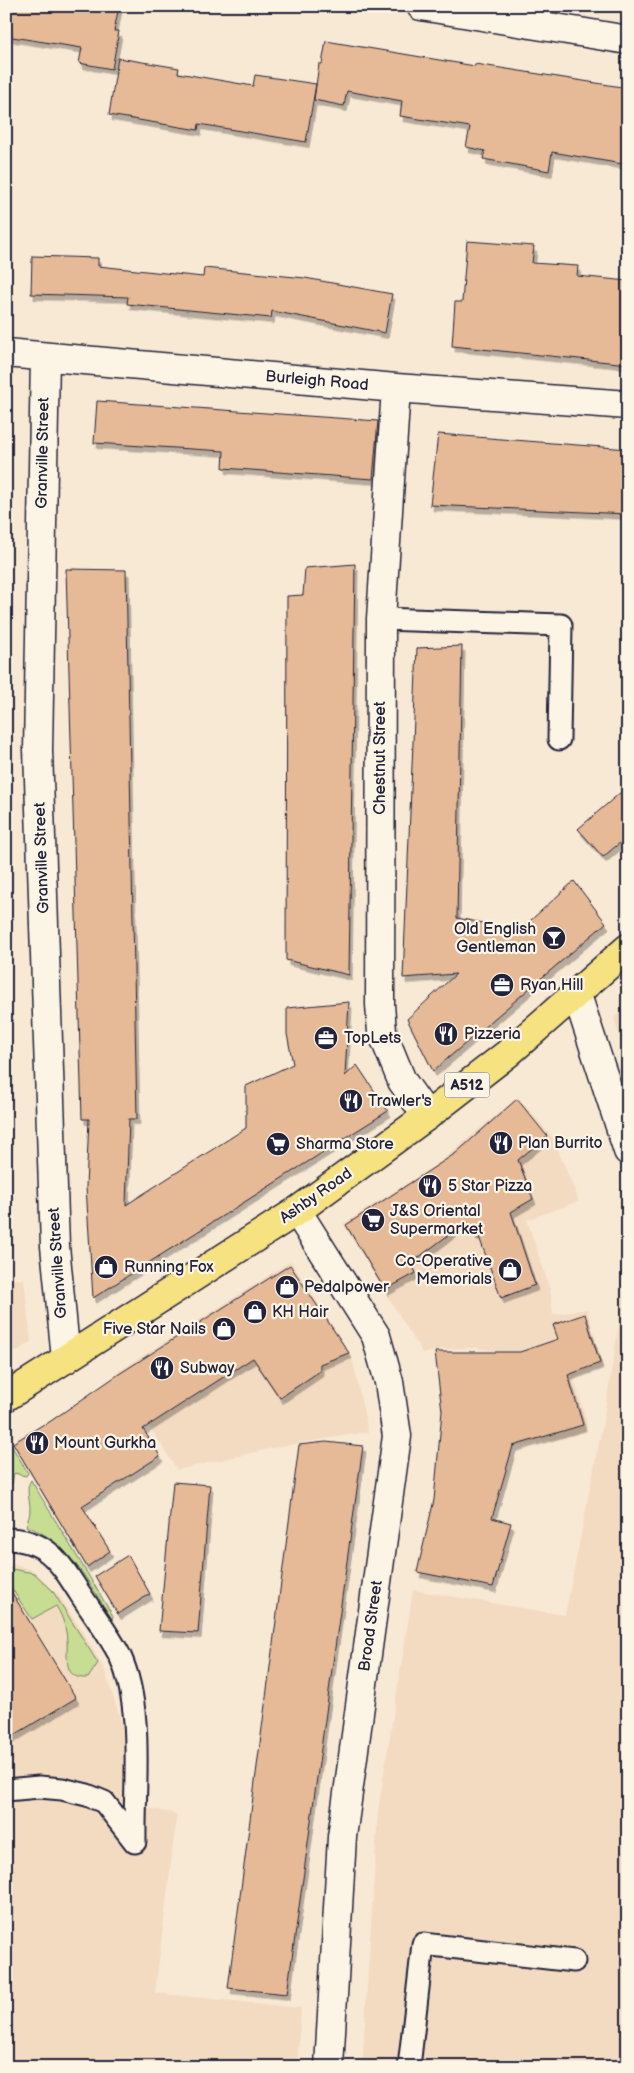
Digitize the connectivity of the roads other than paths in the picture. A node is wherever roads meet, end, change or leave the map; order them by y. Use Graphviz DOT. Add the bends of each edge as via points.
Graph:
graph roads {
  1 [pos="421,6"];
  2 [pos="628,40"];
  3 [pos="6,353"];
  4 [pos="45,356"];
  5 [pos="396,388"];
  6 [pos="628,405"];
  7 [pos="380,619"];
  8 [pos="559,739"];
  9 [pos="628,948"];
  10 [pos="577,994"];
  11 [pos="427,1116"];
  12 [pos="626,1135"];
  13 [pos="297,1211"];
  14 [pos="66,1359"];
  15 [pos="6,1397"];
  16 [pos="6,1539"];
  17 [pos="6,1790"];
  18 [pos="574,1961"];
  19 [pos="329,2067"];
  20 [pos="409,2067"];
  1 -- 2 [label="street"];
  3 -- 4 [label="street, Burleigh Road"];
  4 -- 5 [label="street, Burleigh Road"];
  4 -- 14 [label="street, Granville Street" via="38,750 55,1246"];
  5 -- 6 [label="street, Burleigh Road"];
  5 -- 7 [label="street, Chestnut Street"];
  7 -- 8 [label="lane" via="561,625"];
  7 -- 11 [label="street, Chestnut Street" via="382,1032 402,1081"];
  9 -- 10 [label="main road, Ashby Road / A512"];
  10 -- 11 [label="main road, Ashby Road / A512"];
  10 -- 12 [label="street"];
  11 -- 13 [label="main road, Ashby Road / A512"];
  13 -- 14 [label="main road, Ashby Road / A512"];
  13 -- 19 [label="street, Broad Street" via="376,1336 389,1382 397,1436 342,1837"];
  14 -- 15 [label="main road, Ashby Road / A512"];
  16 -- 17 [label="lane" via="20,1539 43,1547 64,1568 120,1656 136,1728 135,1842 104,1802 96,1798 62,1789"];
  18 -- 20 [label="lane" via="423,1944"];
}
